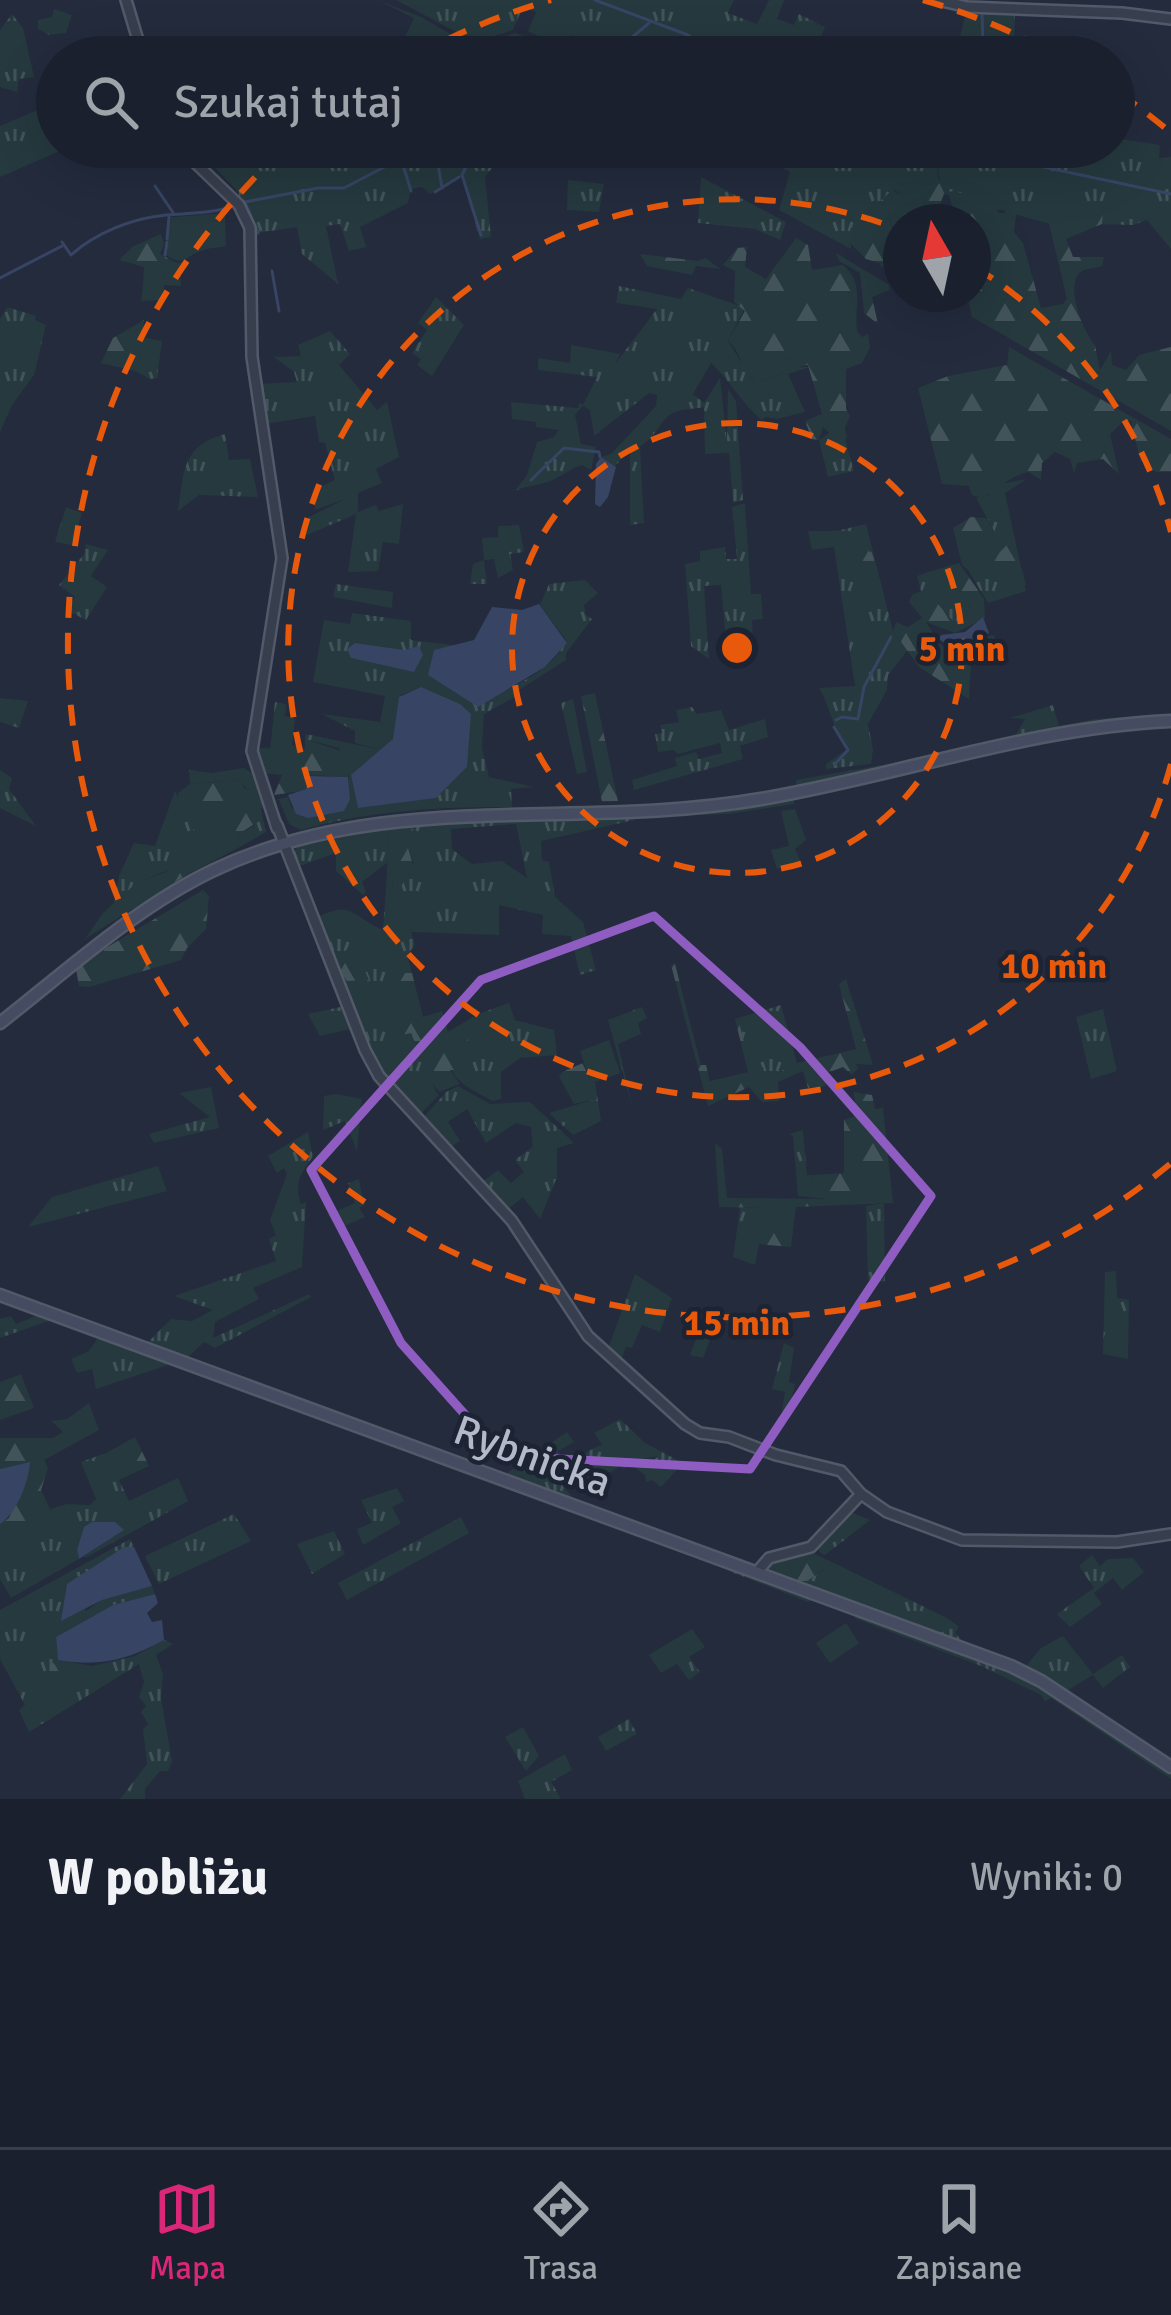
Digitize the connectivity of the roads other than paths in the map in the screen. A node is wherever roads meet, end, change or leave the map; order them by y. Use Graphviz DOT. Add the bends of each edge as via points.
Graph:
graph roads {
  1 [pos="126,0"];
  2 [pos="938,0"];
  3 [pos="1171,19"];
  4 [pos="137,36"];
  5 [pos="201,168"];
  6 [pos="1171,721"];
  7 [pos="285,845"];
  8 [pos="0,1023"];
  9 [pos="0,1295"];
  10 [pos="857,1493"];
  11 [pos="1171,1534"];
  12 [pos="758,1572"];
  13 [pos="1171,1767"];
  1 -- 4 [label="street"];
  2 -- 3 [label="street"];
  5 -- 7 [label="street" via="239,205 251,235 252,357 282,557 252,744"];
  6 -- 7 [label="main road" via="1056,735 693,807 426,819"];
  7 -- 8 [label="main road" via="147,911"];
  7 -- 10 [label="street" via="375,1070 510,1218 588,1336 692,1430 841,1471"];
  9 -- 12 [label="main road, Rybnicka"];
  10 -- 11 [label="street" via="968,1541 1117,1542"];
  10 -- 12 [label="street" via="811,1547 769,1558"];
  12 -- 13 [label="main road, Rybnicka" via="1041,1681"];
}
